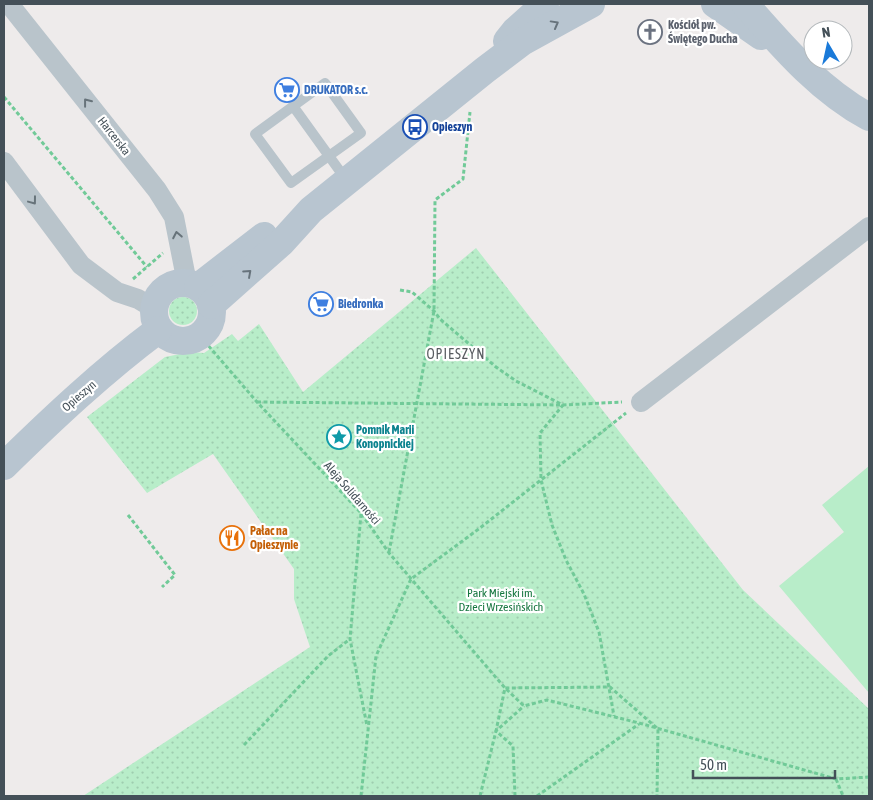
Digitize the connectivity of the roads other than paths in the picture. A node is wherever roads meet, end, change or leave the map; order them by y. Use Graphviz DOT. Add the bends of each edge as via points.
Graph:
graph roads {
  1 [pos="10,4"];
  2 [pos="591,4"];
  3 [pos="715,4"];
  4 [pos="745,4"];
  5 [pos="539,5"];
  6 [pos="786,51"];
  7 [pos="485,70"];
  8 [pos="293,106"];
  9 [pos="869,117"];
  10 [pos="329,156"];
  11 [pos="4,162"];
  12 [pos="347,182"];
  13 [pos="869,227"];
  14 [pos="199,292"];
  15 [pos="156,319"];
  16 [pos="640,402"];
  17 [pos="4,466"];
  14 -- 1 [label="street, Harcerska, one-way" via="178,240 174,217 157,190"];
  7 -- 2 [label="street, one-way" via="522,42"];
  3 -- 6 [label="street"];
  4 -- 6 [label="street"];
  5 -- 7 [label="street"];
  6 -- 9 [label="street" via="824,86"];
  7 -- 12 [label="street"];
  8 -- 10 [label="lane"];
  8 -- 10 [label="lane" via="325,84 361,133"];
  8 -- 10 [label="lane" via="255,134 291,183"];
  10 -- 12 [label="lane"];
  11 -- 15 [label="street, one-way" via="80,265 117,292 138,299"];
  12 -- 14 [label="street" via="311,210 282,243"];
  13 -- 16 [label="street"];
  14 -- 15 [label="street" via="175,283 165,288 157,297"];
  14 -- 15 [label="street" via="212,316 208,328 200,336 178,342 167,338"];
  15 -- 17 [label="street, Opieszyn" via="128,352"];
}
